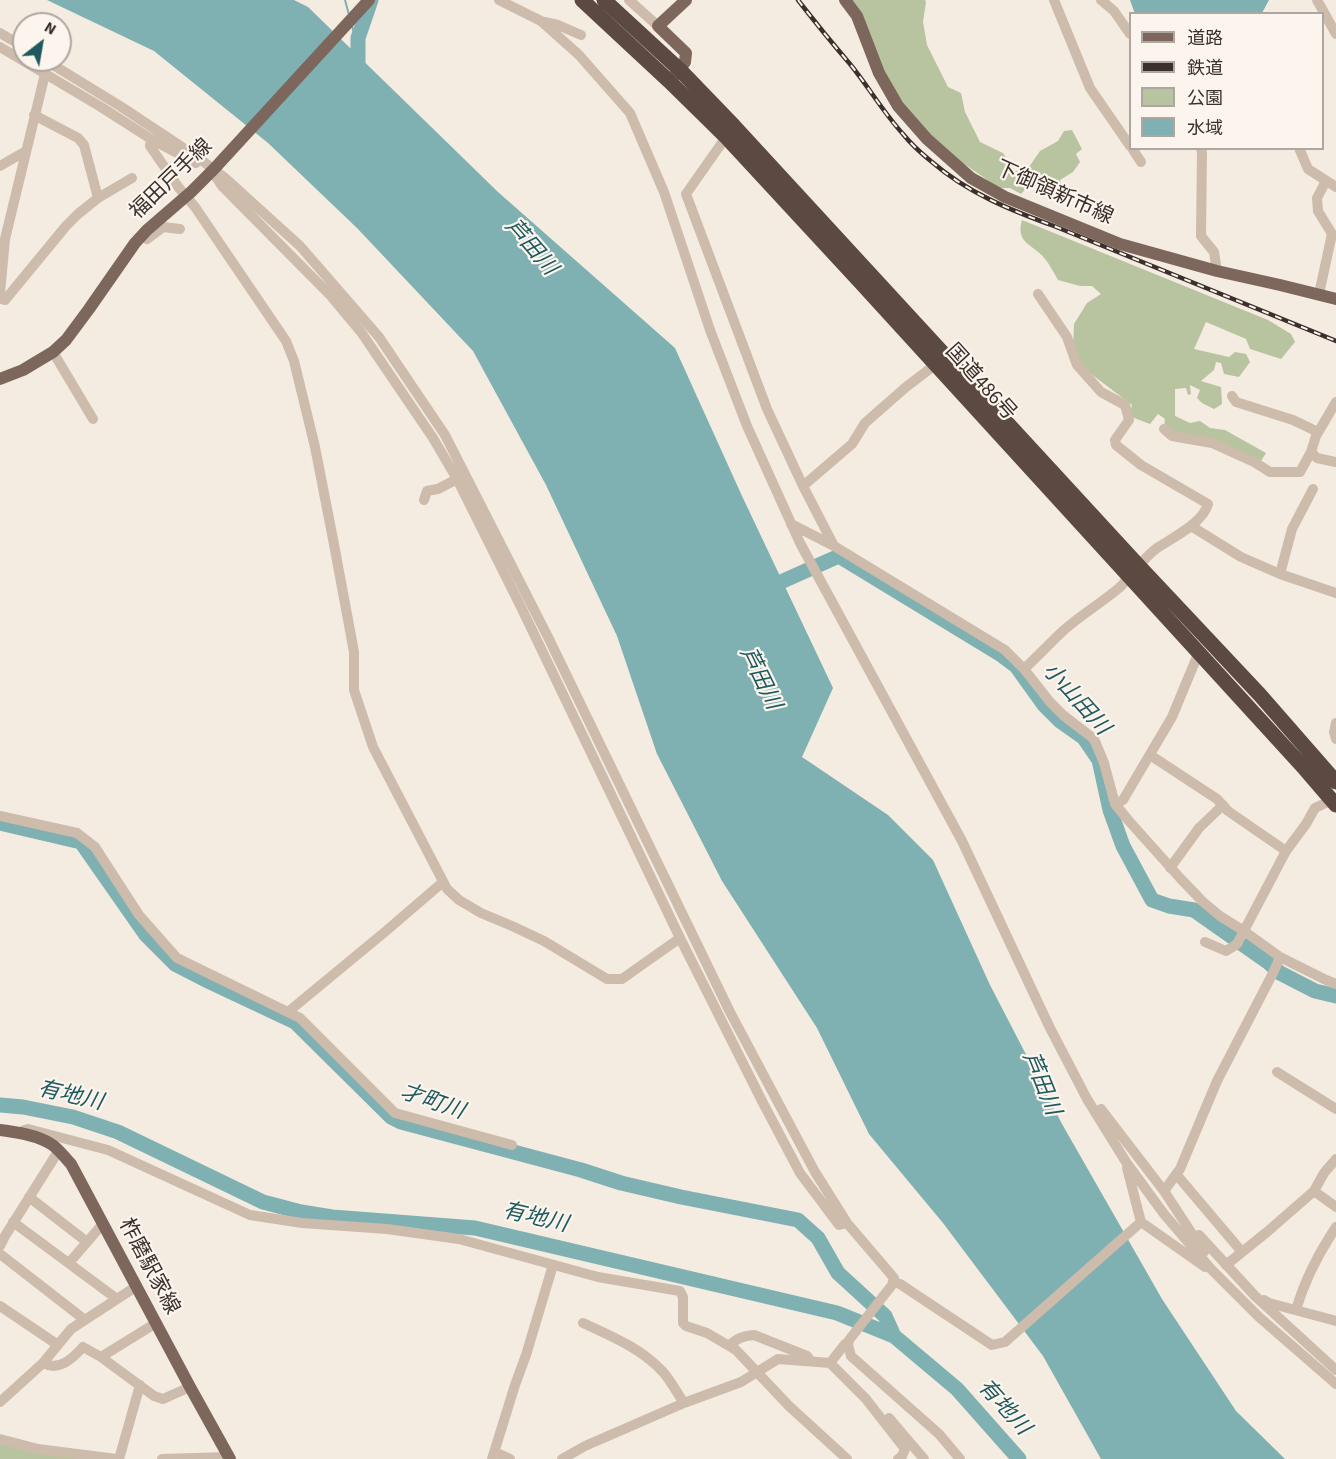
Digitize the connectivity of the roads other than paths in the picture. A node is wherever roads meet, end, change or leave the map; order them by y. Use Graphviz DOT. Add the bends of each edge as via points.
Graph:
graph roads {
  1 [pos="369,0"];
  2 [pos="499,0"];
  3 [pos="582,0"];
  4 [pos="604,0"];
  5 [pos="629,0"];
  6 [pos="844,0"];
  7 [pos="1053,0"];
  8 [pos="1103,1"];
  9 [pos="678,2"];
  10 [pos="1324,13"];
  11 [pos="540,21"];
  12 [pos="658,26"];
  13 [pos="1129,31"];
  14 [pos="1336,34"];
  15 [pos="581,35"];
  16 [pos="0,47"];
  17 [pos="65,72"];
  18 [pos="45,74"];
  19 [pos="675,75"];
  20 [pos="34,116"];
  21 [pos="726,137"];
  22 [pos="151,139"];
  23 [pos="1129,144"];
  24 [pos="1133,150"];
  25 [pos="1201,150"];
  26 [pos="1300,150"];
  27 [pos="26,151"];
  28 [pos="1142,162"];
  29 [pos="0,166"];
  30 [pos="215,167"];
  31 [pos="132,178"];
  32 [pos="1326,180"];
  33 [pos="1336,187"];
  34 [pos="186,196"];
  35 [pos="98,198"];
  36 [pos="180,229"];
  37 [pos="142,236"];
  38 [pos="1217,271"];
  39 [pos="0,293"];
  40 [pos="1038,294"];
  41 [pos="1319,294"];
  42 [pos="0,298"];
  43 [pos="1336,299"];
  44 [pos="53,352"];
  45 [pos="936,365"];
  46 [pos="0,379"];
  47 [pos="1232,396"];
  48 [pos="1336,402"];
  49 [pos="431,414"];
  50 [pos="93,419"];
  51 [pos="1164,429"];
  52 [pos="1318,432"];
  53 [pos="433,438"];
  54 [pos="1311,453"];
  55 [pos="1336,462"];
  56 [pos="457,479"];
  57 [pos="803,486"];
  58 [pos="1313,489"];
  59 [pos="424,500"];
  60 [pos="791,524"];
  61 [pos="1191,526"];
  62 [pos="834,546"];
  63 [pos="1134,571"];
  64 [pos="1280,574"];
  65 [pos="1336,593"];
  66 [pos="1199,652"];
  67 [pos="1024,669"];
  68 [pos="1336,723"];
  69 [pos="1336,739"];
  70 [pos="1150,755"];
  71 [pos="1336,782"];
  72 [pos="1335,801"];
  73 [pos="1115,804"];
  74 [pos="1223,805"];
  75 [pos="0,816"];
  76 [pos="1286,851"];
  77 [pos="1170,868"];
  78 [pos="443,882"];
  79 [pos="1241,937"];
  80 [pos="680,938"];
  81 [pos="1205,942"];
  82 [pos="1277,965"];
  83 [pos="1336,984"];
  84 [pos="288,1012"];
  85 [pos="1277,1072"];
  86 [pos="1087,1099"];
  87 [pos="1336,1109"];
  88 [pos="0,1130"];
  89 [pos="18,1132"];
  90 [pos="512,1145"];
  91 [pos="59,1150"];
  92 [pos="1336,1159"];
  93 [pos="1126,1162"];
  94 [pos="1176,1174"];
  95 [pos="1164,1191"];
  96 [pos="1314,1191"];
  97 [pos="29,1197"];
  98 [pos="1336,1207"];
  99 [pos="14,1222"];
  100 [pos="1141,1222"];
  101 [pos="847,1223"];
  102 [pos="104,1225"];
  103 [pos="1186,1226"];
  104 [pos="1336,1227"];
  105 [pos="87,1242"];
  106 [pos="0,1246"];
  107 [pos="1242,1252"];
  108 [pos="0,1254"];
  109 [pos="69,1263"];
  110 [pos="553,1265"];
  111 [pos="1226,1265"];
  112 [pos="1212,1268"];
  113 [pos="893,1282"];
  114 [pos="137,1286"];
  115 [pos="1256,1296"];
  116 [pos="117,1299"];
  117 [pos="0,1306"];
  118 [pos="1296,1310"];
  119 [pos="85,1320"];
  120 [pos="1336,1321"];
  121 [pos="156,1323"];
  122 [pos="583,1323"];
  123 [pos="849,1342"];
  124 [pos="58,1345"];
  125 [pos="729,1346"];
  126 [pos="101,1357"];
  127 [pos="812,1362"];
  128 [pos="44,1363"];
  129 [pos="830,1364"];
  130 [pos="1336,1370"];
  131 [pos="757,1372"];
  132 [pos="1336,1384"];
  133 [pos="140,1385"];
  134 [pos="190,1388"];
  135 [pos="866,1399"];
  136 [pos="0,1402"];
  137 [pos="684,1403"];
  138 [pos="0,1439"];
  139 [pos="493,1456"];
  140 [pos="229,1458"];
  141 [pos="117,1459"];
  142 [pos="162,1459"];
  143 [pos="510,1459"];
  144 [pos="562,1459"];
  145 [pos="847,1459"];
  146 [pos="898,1459"];
  147 [pos="924,1459"];
  148 [pos="960,1459"];
  1 -- 30 [label="main road, 福田戸手線"];
  2 -- 11 [label="street"];
  3 -- 19 [label="highway, 国道486号"];
  4 -- 19 [label="highway, 国道486号"];
  5 -- 12 [label="street"];
  6 -- 38 [label="main road, 下御領新市線" via="857,16 879,73 898,106 970,178 1005,197 1120,244"];
  7 -- 23 [label="street" via="1090,88"];
  8 -- 13 [label="street"];
  9 -- 12 [label="main road"];
  10 -- 14 [label="street"];
  11 -- 15 [label="street"];
  11 -- 60 [label="street" via="579,55 630,113 664,192 747,426"];
  12 -- 19 [label="main road" via="686,53 685,62"];
  16 -- 18 [label="street"];
  17 -- 30 [label="street"];
  18 -- 20 [label="street"];
  18 -- 22 [label="street"];
  19 -- 21 [label="highway, 国道486号"];
  19 -- 63 [label="highway, 国道486号" via="734,126 871,273"];
  20 -- 27 [label="street"];
  20 -- 35 [label="street" via="78,138 84,145"];
  21 -- 45 [label="highway, 国道486号"];
  21 -- 57 [label="street" via="686,194 767,409"];
  22 -- 30 [label="street" via="189,160"];
  22 -- 34 [label="street" via="150,146"];
  24 -- 28 [label="street"];
  25 -- 38 [label="street" via="1201,236 1214,252"];
  26 -- 32 [label="street" via="1308,169"];
  27 -- 29 [label="street"];
  27 -- 39 [label="street" via="5,239"];
  30 -- 34 [label="main road, 福田戸手線"];
  30 -- 49 [label="street" via="300,246 379,336"];
  30 -- 53 [label="street" via="222,186 331,296 361,332"];
  31 -- 35 [label="street"];
  32 -- 33 [label="street"];
  32 -- 41 [label="street" via="1317,198 1318,211 1332,234"];
  34 -- 37 [label="main road, 福田戸手線"];
  34 -- 78 [label="street" via="286,341 294,360 315,447 354,652 354,690 373,747"];
  35 -- 42 [label="street" via="66,226 5,300"];
  36 -- 37 [label="street" via="163,227 147,239"];
  37 -- 44 [label="main road, 福田戸手線" via="66,340"];
  38 -- 41 [label="main road, 下御領新市線"];
  40 -- 61 [label="street" via="1067,337 1077,365 1101,392 1125,405 1129,420 1115,440 1116,446 1208,504"];
  41 -- 43 [label="main road, 下御領新市線"];
  44 -- 46 [label="main road, 福田戸手線"];
  44 -- 50 [label="street"];
  45 -- 57 [label="street" via="865,423 852,444"];
  45 -- 63 [label="highway, 国道486号"];
  47 -- 52 [label="street" via="1236,402"];
  48 -- 52 [label="street"];
  49 -- 53 [label="street"];
  49 -- 101 [label="street" via="446,435 548,637 730,1012 815,1172"];
  51 -- 54 [label="street" via="1172,436 1212,443 1270,472 1300,472"];
  52 -- 54 [label="street"];
  53 -- 56 [label="street"];
  54 -- 55 [label="street" via="1317,459"];
  56 -- 59 [label="street" via="427,491"];
  56 -- 80 [label="street"];
  57 -- 62 [label="street"];
  58 -- 64 [label="street" via="1292,529"];
  60 -- 62 [label="street"];
  60 -- 86 [label="street" via="962,841"];
  61 -- 63 [label="street" via="1155,550"];
  61 -- 64 [label="street"];
  62 -- 67 [label="street" via="1005,650"];
  63 -- 66 [label="highway, 国道486号"];
  63 -- 67 [label="street"];
  63 -- 71 [label="highway, 国道486号" via="1252,687"];
  64 -- 65 [label="street"];
  66 -- 70 [label="street" via="1172,717"];
  66 -- 72 [label="highway, 国道486号"];
  67 -- 73 [label="street" via="1063,715 1094,739"];
  68 -- 69 [label="street"];
  70 -- 73 [label="street" via="1123,800"];
  70 -- 74 [label="street"];
  72 -- 76 [label="street" via="1315,808"];
  73 -- 77 [label="street"];
  74 -- 76 [label="street"];
  74 -- 77 [label="street" via="1199,828"];
  75 -- 84 [label="street" via="77,833 95,847 139,915 177,958"];
  76 -- 79 [label="street"];
  77 -- 79 [label="street"];
  78 -- 80 [label="street" via="459,900 544,941 607,979 622,979"];
  78 -- 84 [label="street"];
  79 -- 81 [label="street" via="1226,951"];
  79 -- 82 [label="street"];
  80 -- 101 [label="street" via="800,1173 839,1225"];
  82 -- 83 [label="street"];
  82 -- 94 [label="street" via="1217,1081"];
  84 -- 90 [label="street" via="300,1018 395,1113"];
  85 -- 87 [label="street"];
  86 -- 93 [label="street"];
  86 -- 95 [label="street" via="1093,1099"];
  88 -- 89 [label="main road, 柞磨駅家線"];
  89 -- 91 [label="main road, 柞磨駅家線" via="49,1142"];
  89 -- 110 [label="street" via="28,1129 108,1150 250,1215 459,1239"];
  91 -- 97 [label="street"];
  91 -- 102 [label="main road, 柞磨駅家線" via="71,1164"];
  92 -- 96 [label="street"];
  93 -- 100 [label="street"];
  93 -- 112 [label="street" via="1164,1214"];
  94 -- 95 [label="street"];
  94 -- 107 [label="street"];
  95 -- 103 [label="street"];
  96 -- 98 [label="street"];
  96 -- 107 [label="street"];
  97 -- 99 [label="street"];
  97 -- 105 [label="street"];
  99 -- 106 [label="street"];
  99 -- 109 [label="street"];
  100 -- 112 [label="street" via="1203,1267"];
  100 -- 113 [label="street" via="1005,1342 992,1345"];
  101 -- 113 [label="street"];
  102 -- 105 [label="street"];
  102 -- 114 [label="main road, 柞磨駅家線"];
  103 -- 111 [label="street"];
  103 -- 112 [label="street"];
  104 -- 118 [label="street"];
  105 -- 109 [label="street"];
  107 -- 111 [label="street"];
  108 -- 119 [label="street"];
  109 -- 116 [label="street"];
  110 -- 125 [label="street" via="680,1291 684,1297 683,1323"];
  110 -- 139 [label="street"];
  111 -- 115 [label="street"];
  112 -- 115 [label="street"];
  112 -- 132 [label="street" via="1259,1317"];
  113 -- 123 [label="street"];
  114 -- 116 [label="street"];
  114 -- 121 [label="main road, 柞磨駅家線"];
  115 -- 118 [label="street"];
  115 -- 130 [label="street"];
  116 -- 119 [label="street"];
  117 -- 124 [label="street"];
  118 -- 120 [label="street"];
  119 -- 124 [label="street"];
  121 -- 126 [label="street"];
  121 -- 134 [label="main road, 柞磨駅家線"];
  122 -- 137 [label="street" via="648,1358 664,1373"];
  123 -- 129 [label="street"];
  123 -- 148 [label="street" via="851,1356 939,1434"];
  124 -- 128 [label="street"];
  125 -- 127 [label="street" via="737,1339 754,1335 807,1356"];
  125 -- 131 [label="street"];
  126 -- 128 [label="street" via="83,1347 67,1363"];
  126 -- 133 [label="street"];
  127 -- 129 [label="street"];
  127 -- 131 [label="street" via="778,1359"];
  128 -- 136 [label="street"];
  129 -- 135 [label="street"];
  131 -- 137 [label="street"];
  131 -- 145 [label="street"];
  133 -- 134 [label="street" via="162,1399"];
  133 -- 141 [label="street"];
  134 -- 140 [label="main road, 柞磨駅家線"];
  135 -- 146 [label="street" via="905,1449"];
  135 -- 147 [label="street" via="877,1406"];
  137 -- 144 [label="street"];
  138 -- 141 [label="street" via="38,1449"];
  139 -- 143 [label="street"];
  140 -- 142 [label="street"];
}
